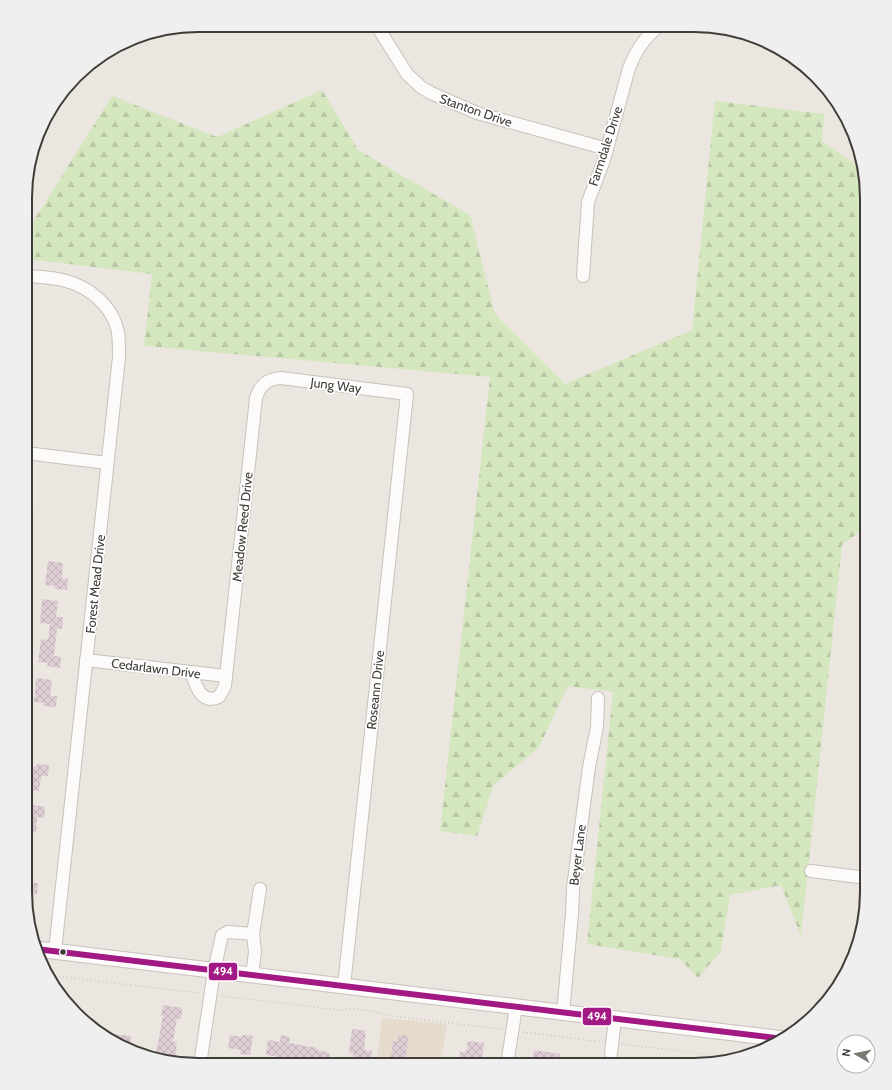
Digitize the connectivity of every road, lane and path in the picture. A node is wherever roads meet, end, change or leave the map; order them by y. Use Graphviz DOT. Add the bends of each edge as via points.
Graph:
graph roads {
  1 [pos="381,32"];
  2 [pos="651,32"];
  3 [pos="606,148"];
  4 [pos="583,276"];
  5 [pos="32,277"];
  6 [pos="265,382"];
  7 [pos="407,394"];
  8 [pos="32,454"];
  9 [pos="107,463"];
  10 [pos="86,660"];
  11 [pos="191,672"];
  12 [pos="226,676"];
  13 [pos="598,698"];
  14 [pos="811,871"];
  15 [pos="860,877"];
  16 [pos="260,889"];
  17 [pos="253,934"];
  18 [pos="43,950"];
  19 [pos="55,952"];
  20 [pos="214,971"];
  21 [pos="252,975"];
  22 [pos="55,976"];
  23 [pos="344,986"];
  24 [pos="203,994"];
  25 [pos="218,996"];
  26 [pos="516,1007"];
  27 [pos="563,1013"];
  28 [pos="615,1019"];
  29 [pos="505,1030"];
  30 [pos="519,1032"];
  31 [pos="774,1038"];
  32 [pos="612,1048"];
  33 [pos="720,1056"];
  34 [pos="201,1058"];
  35 [pos="508,1058"];
  1 -- 3 [label="street, Stanton Drive" via="407,74 431,93 477,112"];
  2 -- 3 [label="street, Farmdale Drive" via="634,55"];
  3 -- 4 [label="street, Farmdale Drive" via="588,202"];
  5 -- 9 [label="street, Forest Mead Drive" via="66,281 86,289 110,312 114,321 118,331 119,357"];
  6 -- 7 [label="street, Jung Way" via="281,378"];
  6 -- 12 [label="street, Meadow Reed Drive" via="256,398"];
  7 -- 23 [label="street, Roseann Drive"];
  8 -- 9 [label="street"];
  9 -- 10 [label="street, Forest Mead Drive"];
  10 -- 11 [label="street, Cedarlawn Drive"];
  10 -- 19 [label="street, Forest Mead Drive"];
  11 -- 12 [label="street, Cedarlawn Drive"];
  11 -- 12 [label="street, Meadow Reed Drive" via="202,696 208,699 219,697 225,686"];
  13 -- 27 [label="street, Beyer Lane" via="597,727 589,767 573,888"];
  14 -- 15 [label="street"];
  16 -- 17 [label="street"];
  17 -- 20 [label="street" via="228,932 222,935"];
  17 -- 21 [label="street" via="255,952"];
  18 -- 19 [label="main road"];
  19 -- 20 [label="main road"];
  20 -- 21 [label="main road"];
  20 -- 34 [label="street"];
  21 -- 23 [label="main road"];
  22 -- 24 [label="path"];
  23 -- 26 [label="main road"];
  25 -- 29 [label="path" via="339,1010 371,1011 391,1016"];
  26 -- 27 [label="main road"];
  26 -- 35 [label="street"];
  27 -- 28 [label="main road"];
  28 -- 31 [label="main road"];
  28 -- 32 [label="street"];
  30 -- 32 [label="path"];
  32 -- 33 [label="path"];
}
